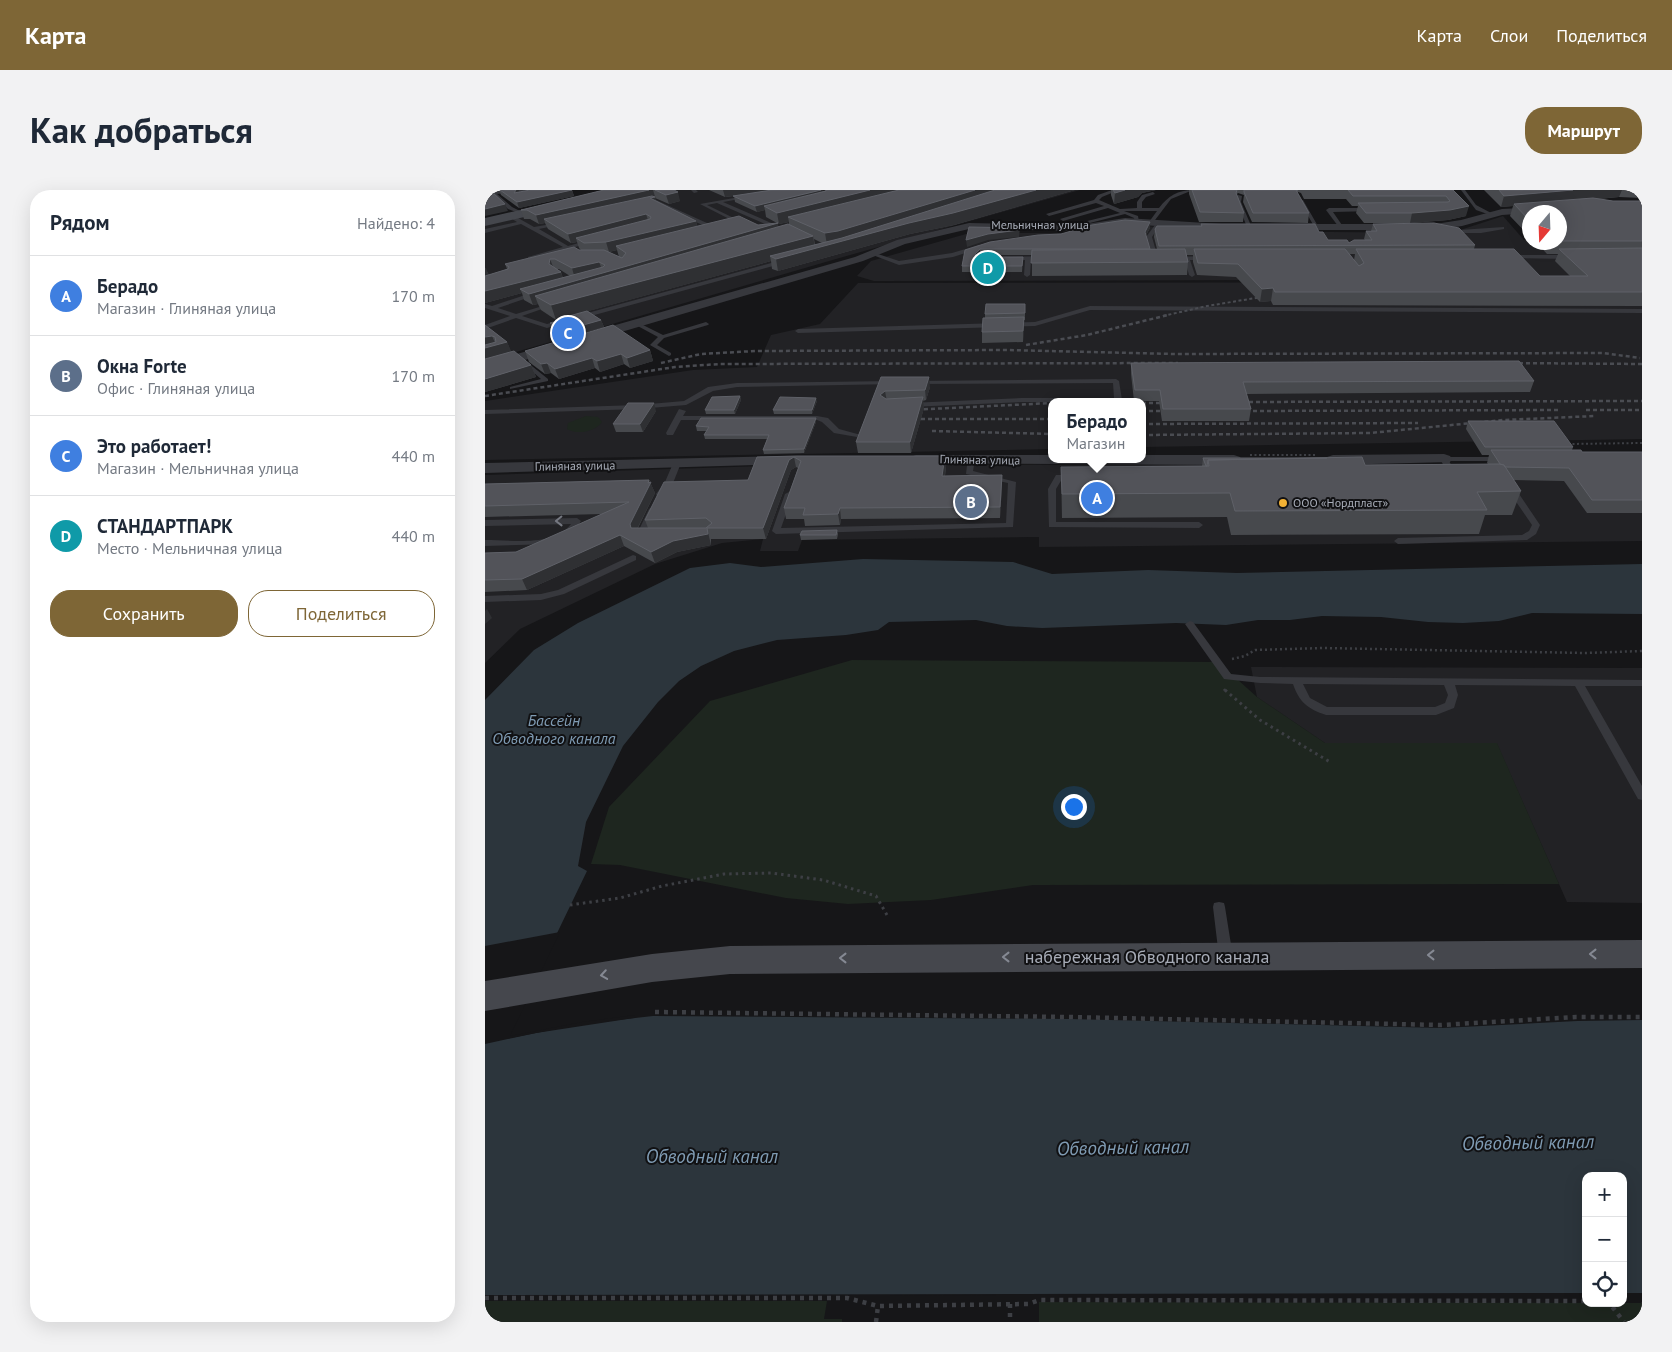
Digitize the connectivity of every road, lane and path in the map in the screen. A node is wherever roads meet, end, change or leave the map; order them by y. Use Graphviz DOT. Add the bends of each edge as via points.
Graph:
graph roads {
  1 [pos="530,190"];
  2 [pos="619,190"];
  3 [pos="625,190"];
  4 [pos="1117,190"];
  5 [pos="1191,190"];
  6 [pos="1463,190"];
  7 [pos="485,193"];
  8 [pos="494,193"];
  9 [pos="1297,194"];
  10 [pos="758,195"];
  11 [pos="1240,196"];
  12 [pos="707,197"];
  13 [pos="1169,198"];
  14 [pos="715,200"];
  15 [pos="1096,201"];
  16 [pos="638,205"];
  17 [pos="1109,206"];
  18 [pos="1140,208"];
  19 [pos="1117,209"];
  20 [pos="1161,210"];
  21 [pos="1377,210"];
  22 [pos="1125,212"];
  23 [pos="1522,212"];
  24 [pos="762,214"];
  25 [pos="1049,214"];
  26 [pos="1491,215"];
  27 [pos="518,216"];
  28 [pos="753,217"];
  29 [pos="485,218"];
  30 [pos="1063,219"];
  31 [pos="1137,221"];
  32 [pos="485,222"];
  33 [pos="566,222"];
  34 [pos="1155,223"];
  35 [pos="1078,224"];
  36 [pos="747,225"];
  37 [pos="788,226"];
  38 [pos="1246,227"];
  39 [pos="1279,227"];
  40 [pos="1430,227"];
  41 [pos="779,228"];
  42 [pos="1317,228"];
  43 [pos="1502,228"];
  44 [pos="533,229"];
  45 [pos="771,230"];
  46 [pos="1339,230"];
  47 [pos="485,231"];
  48 [pos="707,231"];
  49 [pos="782,236"];
  50 [pos="603,238"];
  51 [pos="989,244"];
  52 [pos="566,247"];
  53 [pos="873,254"];
  54 [pos="584,257"];
  55 [pos="1504,257"];
  56 [pos="1583,257"];
  57 [pos="530,258"];
  58 [pos="1028,258"];
  59 [pos="1057,258"];
  60 [pos="1145,258"];
  61 [pos="1155,258"];
  62 [pos="1187,258"];
  63 [pos="1217,258"];
  64 [pos="999,259"];
  65 [pos="789,260"];
  66 [pos="1027,275"];
  67 [pos="1192,275"];
  68 [pos="540,292"];
  69 [pos="557,302"];
  70 [pos="488,307"];
  71 [pos="1642,311"];
  72 [pos="516,315"];
  73 [pos="637,324"];
  74 [pos="705,324"];
  75 [pos="485,326"];
  76 [pos="798,332"];
  77 [pos="662,337"];
  78 [pos="669,354"];
  79 [pos="519,358"];
  80 [pos="485,368"];
  81 [pos="511,388"];
  82 [pos="989,392"];
  83 [pos="1086,398"];
  84 [pos="1118,398"];
  85 [pos="686,403"];
  86 [pos="905,406"];
  87 [pos="485,412"];
  88 [pos="678,418"];
  89 [pos="670,433"];
  90 [pos="857,434"];
  91 [pos="1642,443"];
  92 [pos="1563,444"];
  93 [pos="1319,457"];
  94 [pos="1244,458"];
  95 [pos="971,459"];
  96 [pos="1507,459"];
  97 [pos="802,460"];
  98 [pos="901,460"];
  99 [pos="1146,460"];
  100 [pos="1048,461"];
  101 [pos="1059,463"];
  102 [pos="677,464"];
  103 [pos="1444,467"];
  104 [pos="485,468"];
  105 [pos="1453,475"];
  106 [pos="1059,477"];
  107 [pos="1086,477"];
  108 [pos="1463,477"];
  109 [pos="669,483"];
  110 [pos="679,483"];
  111 [pos="1500,485"];
  112 [pos="791,488"];
  113 [pos="485,523"];
  114 [pos="1199,525"];
  115 [pos="660,535"];
  116 [pos="1398,541"];
  117 [pos="485,543"];
  118 [pos="633,558"];
  119 [pos="485,598"];
  120 [pos="1190,624"];
  121 [pos="1297,680"];
  122 [pos="1448,681"];
  123 [pos="1578,682"];
  124 [pos="1642,683"];
  125 [pos="1642,796"];
  126 [pos="570,905"];
  127 [pos="1219,907"];
  128 [pos="887,915"];
  129 [pos="1642,954"];
  130 [pos="1226,957"];
  131 [pos="485,996"];
  132 [pos="655,1012"];
  133 [pos="1642,1017"];
  134 [pos="485,1298"];
  135 [pos="1582,1301"];
  136 [pos="1010,1304"];
  137 [pos="879,1306"];
  138 [pos="1612,1307"];
  139 [pos="876,1322"];
  140 [pos="1010,1322"];
  141 [pos="1624,1322"];
  1 -- 8 [label="lane"];
  2 -- 27 [label="main road"];
  3 -- 27 [label="main road"];
  4 -- 15 [label="lane" via="1099,196"];
  5 -- 13 [label="lane"];
  6 -- 26 [label="lane" via="1480,211"];
  7 -- 8 [label="lane"];
  8 -- 27 [label="lane"];
  9 -- 42 [label="lane"];
  10 -- 14 [label="lane"];
  11 -- 38 [label="lane"];
  12 -- 14 [label="lane"];
  13 -- 18 [label="lane" via="1150,192 1139,202"];
  13 -- 20 [label="lane"];
  14 -- 28 [label="lane"];
  14 -- 36 [label="lane" via="702,204"];
  15 -- 17 [label="lane"];
  15 -- 25 [label="lane"];
  16 -- 48 [label="lane" via="656,201 716,229"];
  17 -- 19 [label="lane"];
  17 -- 30 [label="lane"];
  18 -- 19 [label="lane"];
  18 -- 20 [label="lane"];
  19 -- 22 [label="lane"];
  20 -- 34 [label="lane"];
  21 -- 46 [label="lane" via="1329,210"];
  22 -- 31 [label="lane" via="1136,217"];
  22 -- 35 [label="lane"];
  23 -- 26 [label="street"];
  24 -- 28 [label="lane"];
  26 -- 40 [label="street"];
  27 -- 29 [label="main road"];
  27 -- 32 [label="main road"];
  27 -- 44 [label="lane"];
  27 -- 47 [label="lane"];
  28 -- 41 [label="lane"];
  31 -- 34 [label="street, Мельничная улица"];
  31 -- 53 [label="street, Мельничная улица" via="1041,230 992,225 959,227 901,242"];
  33 -- 44 [label="lane"];
  34 -- 38 [label="street, Мельничная улица"];
  34 -- 61 [label="lane" via="1149,237"];
  37 -- 41 [label="lane"];
  39 -- 42 [label="street"];
  40 -- 43 [label="lane" via="1450,232"];
  40 -- 46 [label="street"];
  41 -- 45 [label="lane"];
  41 -- 49 [label="lane" via="791,233"];
  42 -- 46 [label="street"];
  44 -- 52 [label="lane"];
  50 -- 52 [label="lane"];
  51 -- 53 [label="lane" via="953,255 899,263"];
  52 -- 54 [label="lane"];
  52 -- 57 [label="lane"];
  53 -- 73 [label="street, Мельничная улица"];
  55 -- 56 [label="lane"];
  58 -- 59 [label="lane"];
  58 -- 64 [label="lane"];
  58 -- 66 [label="lane"];
  60 -- 61 [label="lane"];
  61 -- 62 [label="lane"];
  62 -- 63 [label="lane"];
  62 -- 67 [label="lane"];
  65 -- 72 [label="lane" via="547,326"];
  68 -- 70 [label="lane"];
  69 -- 72 [label="lane"];
  70 -- 72 [label="lane"];
  71 -- 76 [label="lane" via="1090,308 1035,324"];
  72 -- 75 [label="lane"];
  73 -- 77 [label="lane"];
  73 -- 79 [label="street, Мельничная улица"];
  74 -- 77 [label="lane"];
  77 -- 78 [label="lane" via="653,345"];
  79 -- 80 [label="street, Мельничная улица"];
  79 -- 81 [label="lane" via="546,380"];
  82 -- 83 [label="lane"];
  82 -- 84 [label="lane" via="1115,381"];
  82 -- 85 [label="lane" via="737,385 711,389"];
  82 -- 86 [label="lane"];
  85 -- 87 [label="lane"];
  85 -- 88 [label="lane"];
  88 -- 89 [label="lane"];
  88 -- 90 [label="lane" via="817,418 825,420 837,431"];
  91 -- 92 [label="path"];
  93 -- 94 [label="path"];
  93 -- 103 [label="street"];
  94 -- 99 [label="street, Глиняная улица"];
  95 -- 98 [label="street, Глиняная улица"];
  95 -- 100 [label="street, Глиняная улица"];
  95 -- 112 [label="lane" via="969,472 1011,482 1011,525 776,530"];
  96 -- 103 [label="lane"];
  97 -- 102 [label="street, Глиняная улица"];
  101 -- 106 [label="lane"];
  102 -- 104 [label="street, Глиняная улица"];
  102 -- 109 [label="lane"];
  103 -- 105 [label="lane"];
  103 -- 105 [label="lane"];
  105 -- 108 [label="lane"];
  106 -- 107 [label="lane"];
  106 -- 114 [label="lane" via="1051,489 1052,525"];
  109 -- 110 [label="lane"];
  109 -- 115 [label="lane" via="658,496 640,536"];
  111 -- 116 [label="lane" via="1510,487 1536,525 1525,538"];
  117 -- 113 [label="lane, one-way" via="551,542 568,534 580,521"];
  118 -- 119 [label="lane" via="561,592 541,597"];
  120 -- 121 [label="lane" via="1228,677"];
  121 -- 122 [label="lane"];
  121 -- 122 [label="lane" via="1302,697 1311,705 1326,710 1435,711 1450,705 1453,695"];
  122 -- 123 [label="lane"];
  123 -- 124 [label="lane"];
  123 -- 125 [label="lane"];
  126 -- 128 [label="path" via="620,898 724,874 771,873 823,880 877,896"];
  127 -- 130 [label="lane"];
  129 -- 130 [label="main road, набережная Обводного канала, one-way"];
  130 -- 131 [label="main road, набережная Обводного канала, one-way" via="729,960 652,968"];
  132 -- 133 [label="path" via="1441,1025"];
  134 -- 137 [label="path" via="847,1298"];
  135 -- 136 [label="path" via="1040,1300"];
  136 -- 137 [label="path"];
  136 -- 140 [label="path"];
  137 -- 139 [label="path"];
  138 -- 141 [label="path"];
}
